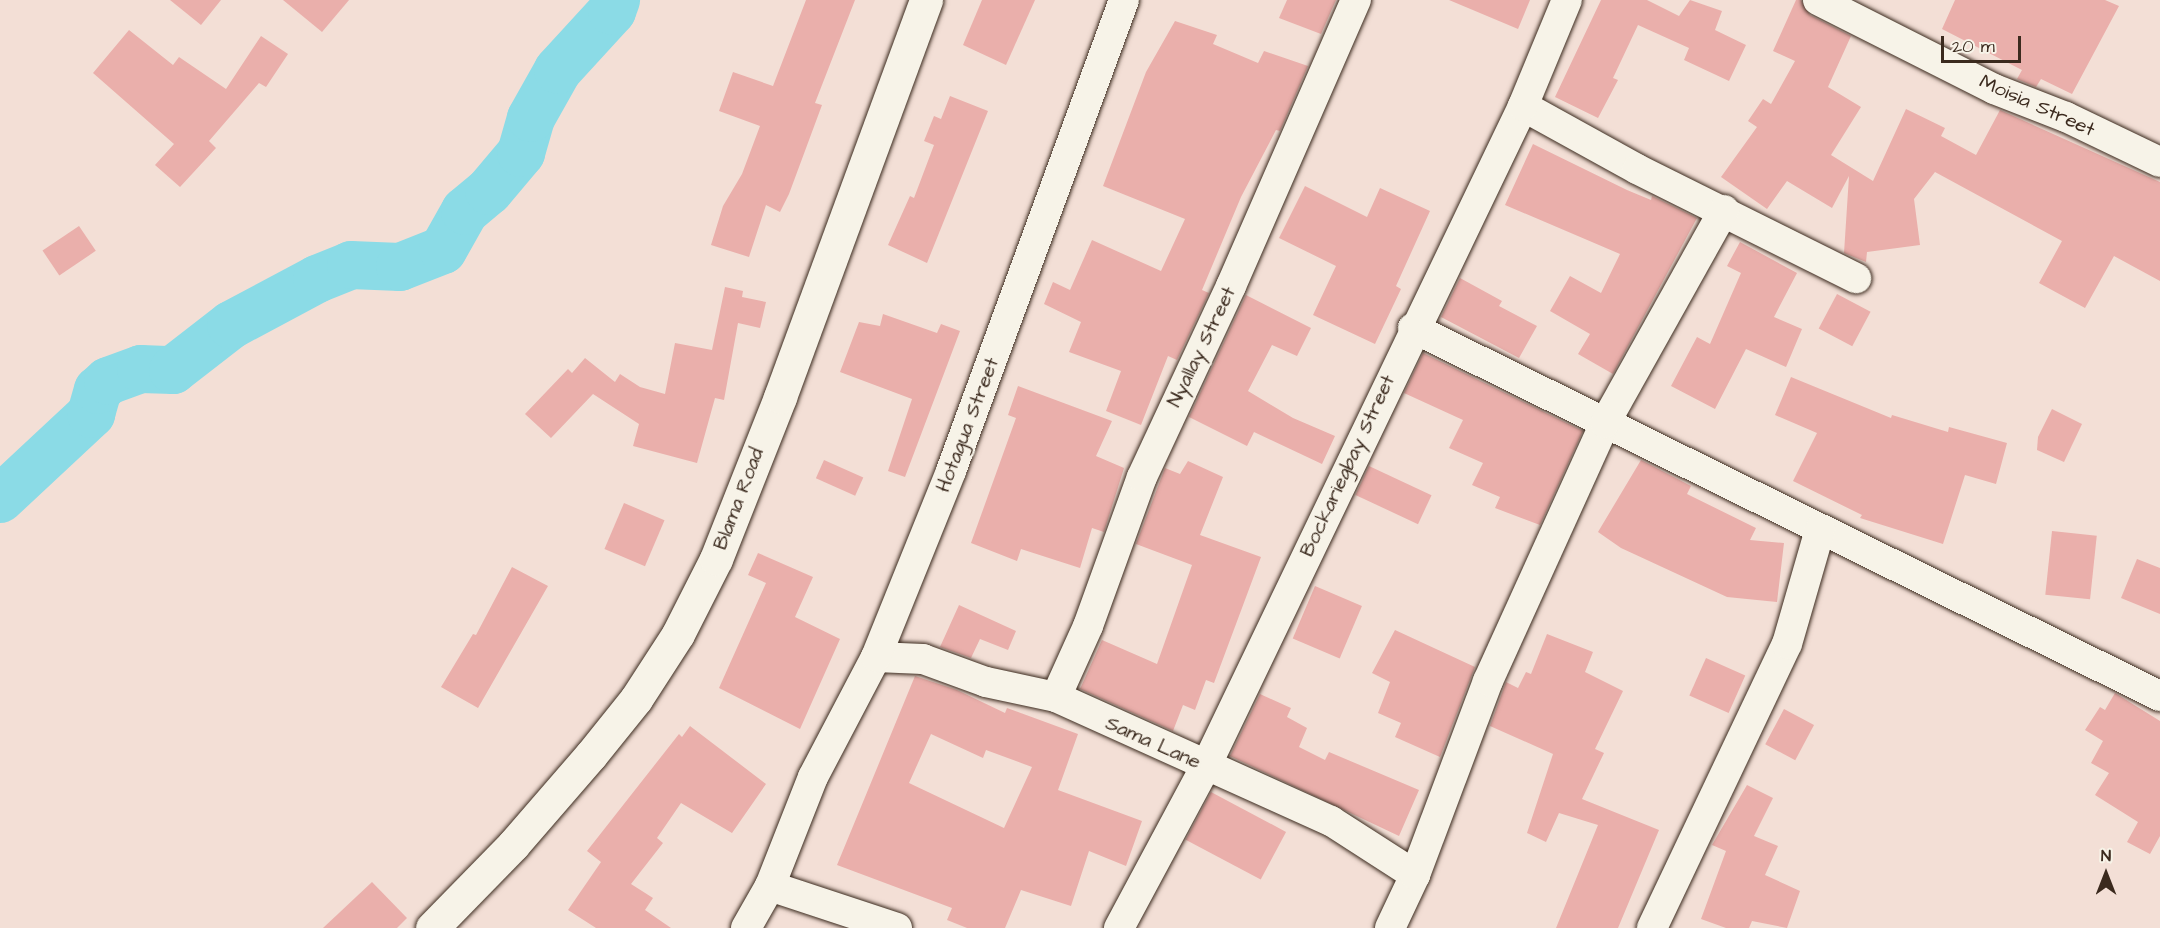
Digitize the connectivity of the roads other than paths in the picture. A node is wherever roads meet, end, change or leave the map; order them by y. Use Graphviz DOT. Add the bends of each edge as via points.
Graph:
graph roads {
  1 [pos="927,0"];
  2 [pos="1124,0"];
  3 [pos="1356,0"];
  4 [pos="1567,0"];
  5 [pos="1818,0"];
  6 [pos="1523,106"];
  7 [pos="2160,162"];
  8 [pos="1724,210"];
  9 [pos="1856,278"];
  10 [pos="1413,328"];
  11 [pos="1605,423"];
  12 [pos="1820,530"];
  13 [pos="876,657"];
  14 [pos="2160,696"];
  15 [pos="1056,697"];
  16 [pos="1206,766"];
  17 [pos="1414,875"];
  18 [pos="770,886"];
  19 [pos="432,928"];
  20 [pos="746,928"];
  21 [pos="897,928"];
  22 [pos="1119,928"];
  23 [pos="1390,928"];
  24 [pos="1652,928"];
  1 -- 19 [label="street, Blama Road" via="716,559 678,634 636,699 591,756 513,845"];
  2 -- 13 [label="street, Hotagua Street" via="951,471"];
  3 -- 15 [label="street, Nyallay Street" via="1231,286 1142,477 1088,626"];
  4 -- 6 [label="street, Bockariegbay Street"];
  5 -- 7 [label="street, Moisia Street" via="1994,89 2066,117"];
  6 -- 8 [label="street" via="1637,169"];
  6 -- 10 [label="street, Bockariegbay Street"];
  8 -- 9 [label="street"];
  8 -- 11 [label="street"];
  10 -- 11 [label="street"];
  10 -- 16 [label="street, Bockariegbay Street"];
  11 -- 12 [label="street"];
  11 -- 17 [label="street" via="1488,681"];
  12 -- 14 [label="street"];
  12 -- 24 [label="street" via="1787,644"];
  13 -- 15 [label="street, Sama Lane" via="924,659 986,682"];
  13 -- 18 [label="street, Hotagua Street" via="813,777"];
  15 -- 16 [label="street, Sama Lane"];
  16 -- 17 [label="street, Sama Lane" via="1331,821"];
  16 -- 22 [label="street, Bockariegbay Street"];
  17 -- 23 [label="street"];
  18 -- 20 [label="street"];
  18 -- 21 [label="street"];
}
